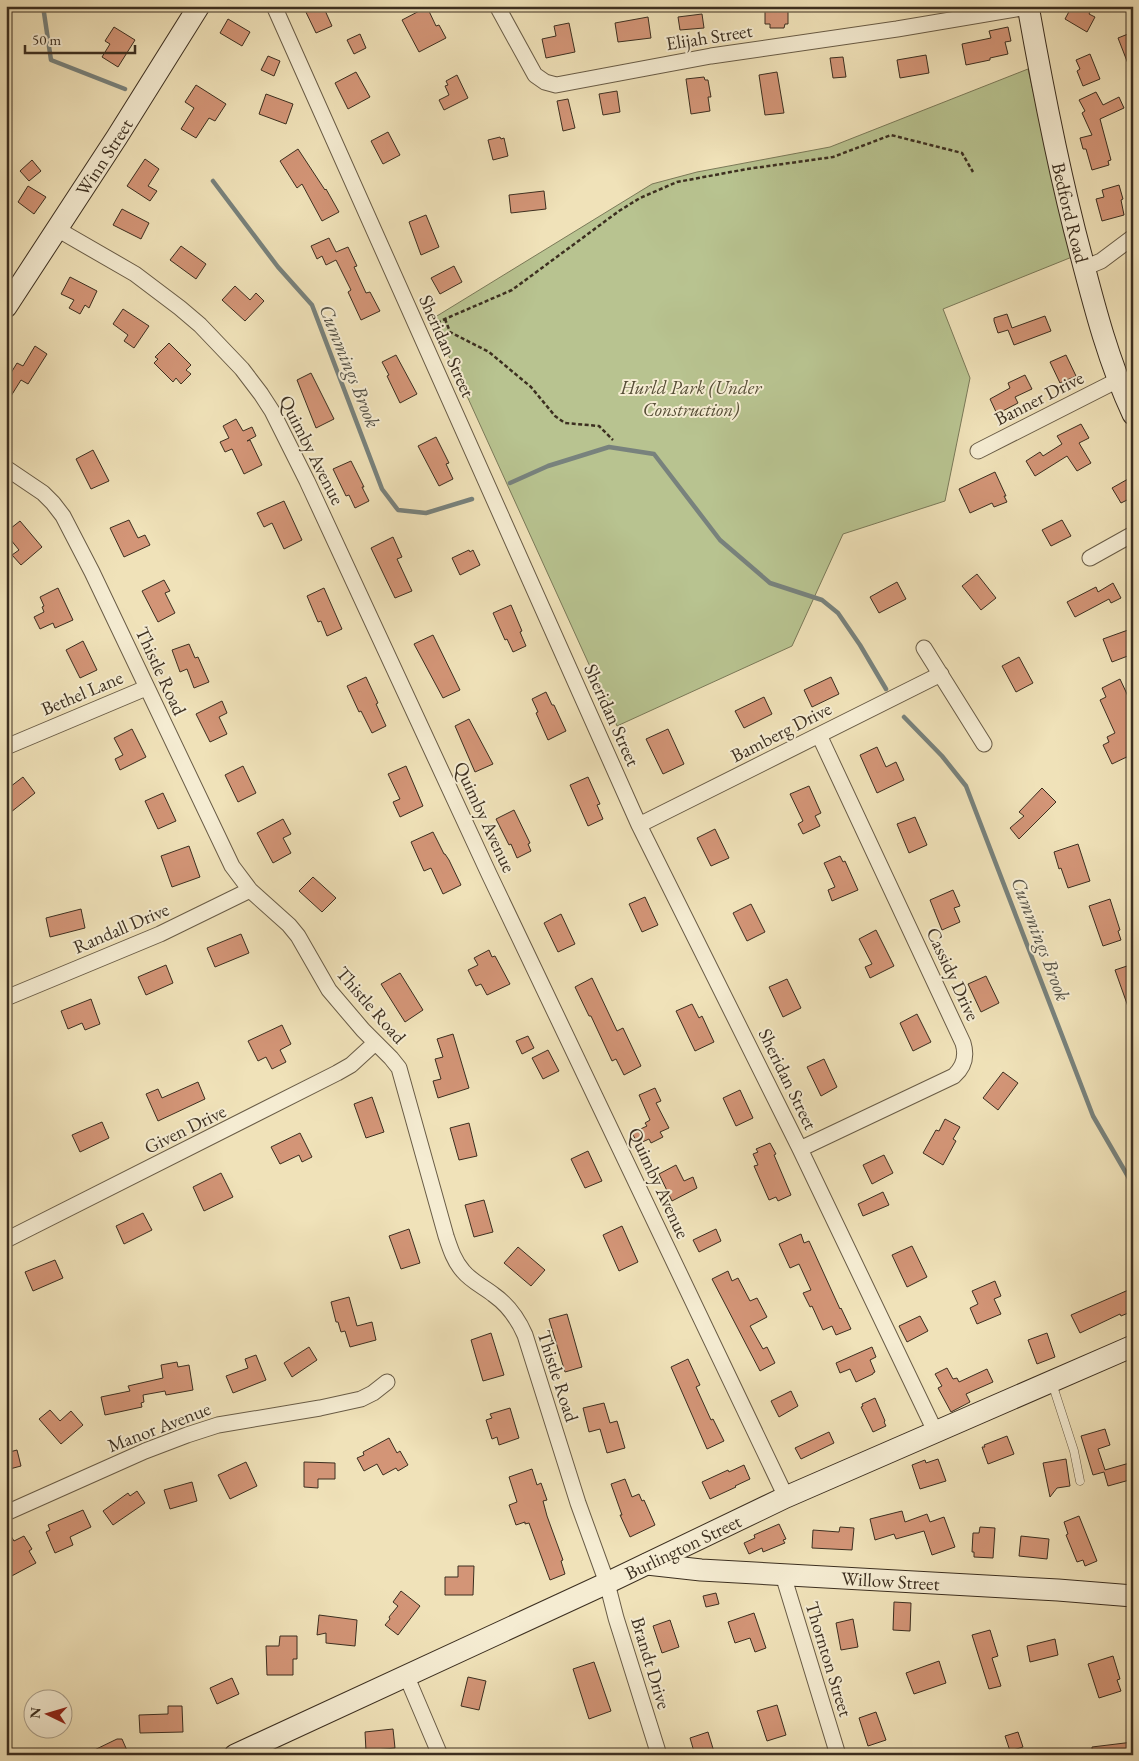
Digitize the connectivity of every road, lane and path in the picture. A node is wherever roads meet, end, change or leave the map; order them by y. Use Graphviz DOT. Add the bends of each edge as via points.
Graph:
graph roads {
  1 [pos="199,6"];
  2 [pos="274,6"];
  3 [pos="497,6"];
  4 [pos="1028,6"];
  5 [pos="973,172"];
  6 [pos="57,229"];
  7 [pos="1133,237"];
  8 [pos="1084,268"];
  9 [pos="6,308"];
  10 [pos="444,320"];
  11 [pos="418,331"];
  12 [pos="1118,380"];
  13 [pos="1133,414"];
  14 [pos="613,440"];
  15 [pos="978,451"];
  16 [pos="6,468"];
  17 [pos="1133,534"];
  18 [pos="1090,558"];
  19 [pos="924,648"];
  20 [pos="940,674"];
  21 [pos="146,688"];
  22 [pos="819,735"];
  23 [pos="984,744"];
  24 [pos="6,748"];
  25 [pos="639,825"];
  26 [pos="250,890"];
  27 [pos="6,998"];
  28 [pos="375,1044"];
  29 [pos="800,1149"];
  30 [pos="6,1240"];
  31 [pos="1133,1346"];
  32 [pos="1052,1381"];
  33 [pos="387,1382"];
  34 [pos="935,1431"];
  35 [pos="1080,1481"];
  36 [pos="786,1497"];
  37 [pos="6,1513"];
  38 [pos="647,1564"];
  39 [pos="782,1575"];
  40 [pos="607,1583"];
  41 [pos="1133,1596"];
  42 [pos="406,1675"];
  43 [pos="235,1755"];
  44 [pos="440,1755"];
  45 [pos="659,1755"];
  46 [pos="838,1755"];
  1 -- 6 [label="street, Winn Street"];
  2 -- 11 [label="street, Sheridan Street"];
  3 -- 4 [label="street, Elijah Street" via="535,76 556,85 711,56"];
  4 -- 8 [label="street, Bedford Road" via="1052,140"];
  5 -- 10 [label="path" via="962,154 891,134 833,157 676,182 619,211 512,290"];
  6 -- 9 [label="street, Winn Street"];
  6 -- 36 [label="street, Quimby Avenue" via="135,274 200,325 242,369 272,412"];
  7 -- 8 [label="street" via="1101,261"];
  8 -- 12 [label="street, Bedford Road"];
  10 -- 11 [label="path"];
  10 -- 14 [label="path" via="450,332 488,352 531,387 555,416 565,423 599,426"];
  11 -- 25 [label="street, Sheridan Street"];
  12 -- 13 [label="street, Bedford Road"];
  12 -- 15 [label="street, Banner Drive"];
  16 -- 21 [label="street, Thistle Road" via="43,493 63,516"];
  17 -- 18 [label="street"];
  19 -- 20 [label="street"];
  20 -- 22 [label="street, Bamberg Drive"];
  20 -- 23 [label="street"];
  21 -- 24 [label="street, Bethel Lane"];
  21 -- 26 [label="street, Thistle Road" via="230,861"];
  22 -- 25 [label="street, Bamberg Drive"];
  22 -- 29 [label="street, Cassidy Drive" via="963,1043 965,1056 954,1076"];
  25 -- 29 [label="street, Sheridan Street"];
  26 -- 27 [label="street, Randall Drive" via="160,934"];
  26 -- 28 [label="street, Thistle Road" via="298,936 328,990"];
  28 -- 30 [label="street, Given Drive" via="337,1073"];
  28 -- 40 [label="street, Thistle Road" via="392,1058 401,1074 446,1236 457,1263 466,1274 503,1302 522,1329"];
  29 -- 34 [label="street, Sheridan Street"];
  31 -- 32 [label="street, Burlington Street"];
  32 -- 34 [label="street, Burlington Street"];
  32 -- 35 [label="lane"];
  33 -- 37 [label="street, Manor Avenue" via="361,1399 218,1425 187,1435"];
  34 -- 36 [label="street, Burlington Street"];
  36 -- 38 [label="street, Burlington Street"];
  38 -- 39 [label="street, Willow Street"];
  38 -- 40 [label="street, Burlington Street"];
  39 -- 41 [label="street, Willow Street"];
  39 -- 46 [label="street, Thornton Street"];
  40 -- 42 [label="street, Burlington Street"];
  40 -- 45 [label="street, Brandt Drive"];
  42 -- 43 [label="street, Burlington Street"];
  42 -- 44 [label="street"];
}
